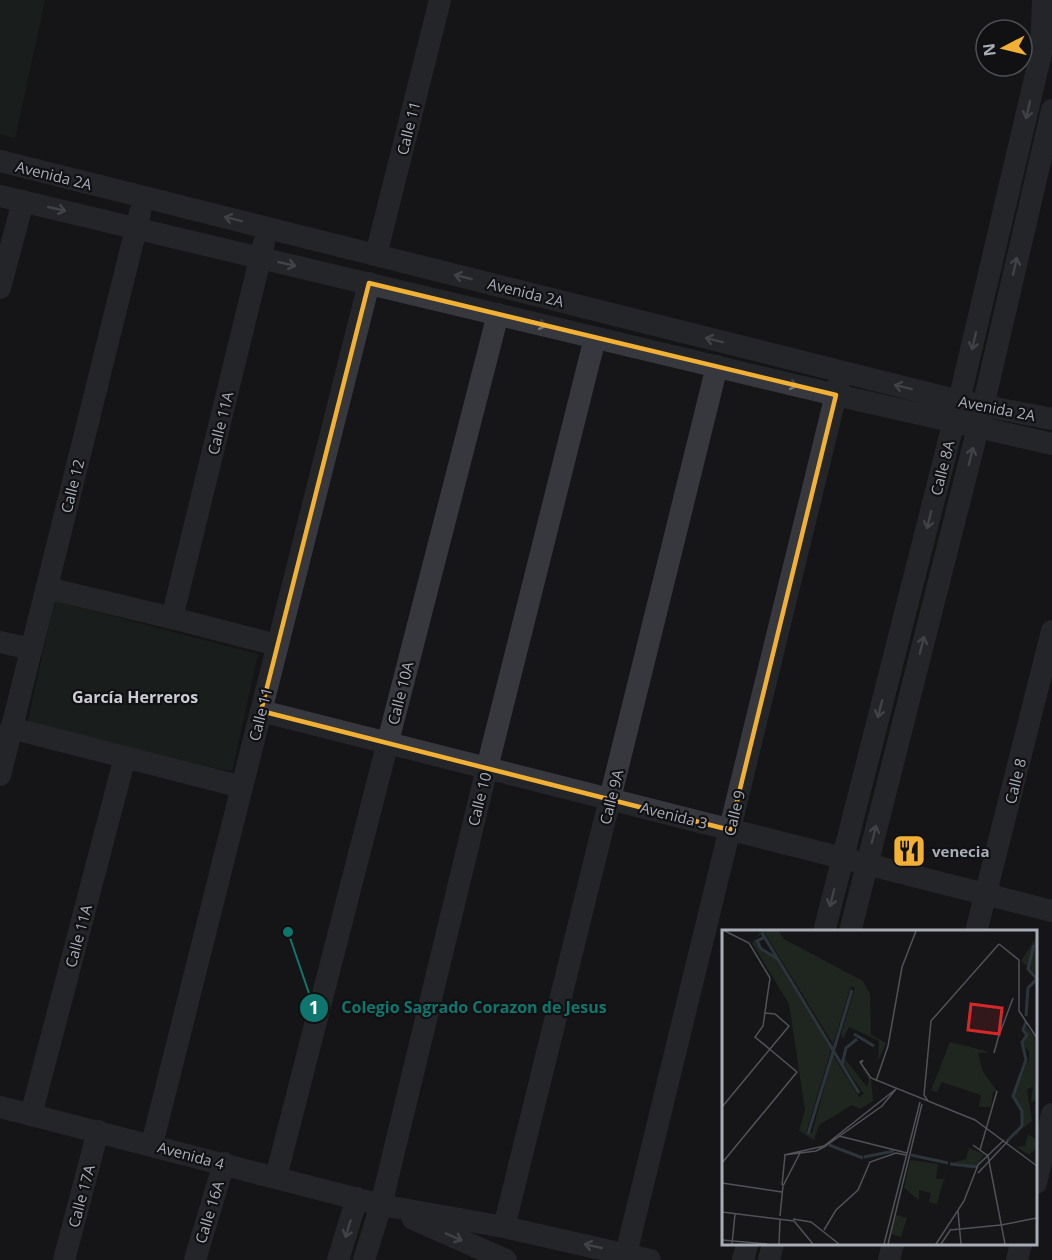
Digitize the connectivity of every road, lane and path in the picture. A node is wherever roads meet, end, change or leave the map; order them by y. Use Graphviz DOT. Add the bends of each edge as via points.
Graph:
graph roads {
  1 [pos="440,0"];
  2 [pos="1045,2"];
  3 [pos="1052,110"];
  4 [pos="0,161"];
  5 [pos="0,196"];
  6 [pos="144,197"];
  7 [pos="23,201"];
  8 [pos="136,228"];
  9 [pos="268,228"];
  10 [pos="376,255"];
  11 [pos="260,258"];
  12 [pos="369,283"];
  13 [pos="0,288"];
  14 [pos="498,314"];
  15 [pos="595,338"];
  16 [pos="717,366"];
  17 [pos="842,371"];
  18 [pos="836,395"];
  19 [pos="959,401"];
  20 [pos="983,404"];
  21 [pos="1052,420"];
  22 [pos="954,423"];
  23 [pos="978,428"];
  24 [pos="1052,444"];
  25 [pos="46,588"];
  26 [pos="172,618"];
  27 [pos="1052,631"];
  28 [pos="0,642"];
  29 [pos="277,645"];
  30 [pos="31,650"];
  31 [pos="1048,663"];
  32 [pos="261,711"];
  33 [pos="11,728"];
  34 [pos="388,743"];
  35 [pos="125,758"];
  36 [pos="487,768"];
  37 [pos="0,775"];
  38 [pos="242,787"];
  39 [pos="610,799"];
  40 [pos="730,830"];
  41 [pos="842,858"];
  42 [pos="866,864"];
  43 [pos="986,894"];
  44 [pos="1052,911"];
  45 [pos="824,930"];
  46 [pos="850,930"];
  47 [pos="977,930"];
  48 [pos="0,1107"];
  49 [pos="31,1114"];
  50 [pos="1052,1114"];
  51 [pos="98,1131"];
  52 [pos="152,1144"];
  53 [pos="1048,1145"];
  54 [pos="224,1163"];
  55 [pos="276,1177"];
  56 [pos="1037,1177"];
  57 [pos="357,1198"];
  58 [pos="381,1205"];
  59 [pos="504,1227"];
  60 [pos="747,1245"];
  61 [pos="773,1245"];
  62 [pos="893,1245"];
  63 [pos="1021,1245"];
  64 [pos="626,1254"];
  65 [pos="499,1259"];
  66 [pos="64,1260"];
  67 [pos="195,1260"];
  68 [pos="338,1260"];
  69 [pos="364,1260"];
  70 [pos="650,1260"];
  71 [pos="743,1260"];
  72 [pos="769,1260"];
  73 [pos="889,1260"];
  74 [pos="1017,1260"];
  1 -- 10 [label="street, Calle 11"];
  2 -- 19 [label="street, Calle 8A, one-way" via="1041,53"];
  20 -- 3 [label="street, Calle 8A, one-way"];
  4 -- 6 [label="street, Avenida 2A"];
  5 -- 7 [label="street, Avenida 2A"];
  6 -- 8 [label="street, Calle 12"];
  9 -- 6 [label="street, Avenida 2A, one-way"];
  7 -- 8 [label="street, Avenida 2A, one-way"];
  7 -- 13 [label="street"];
  8 -- 11 [label="street, Avenida 2A"];
  8 -- 25 [label="street, Calle 12"];
  9 -- 10 [label="street, Avenida 2A"];
  9 -- 11 [label="street, Calle 11A"];
  17 -- 10 [label="street, Avenida 2A, one-way"];
  11 -- 12 [label="street, Avenida 2A, one-way"];
  11 -- 26 [label="street, Calle 11A"];
  12 -- 14 [label="street, Avenida 2A"];
  12 -- 29 [label="street, Calle 11"];
  14 -- 15 [label="street, Avenida 2A, one-way"];
  14 -- 34 [label="street, Calle 10A"];
  15 -- 16 [label="street, Avenida 2A"];
  15 -- 36 [label="street, Calle 10"];
  16 -- 18 [label="street, Avenida 2A, one-way"];
  16 -- 39 [label="street, Calle 9A"];
  17 -- 18 [label="street, Calle 9"];
  19 -- 17 [label="street, Avenida 2A, one-way"];
  18 -- 22 [label="street, Avenida 2A"];
  18 -- 40 [label="street, Calle 9"];
  19 -- 20 [label="street, Avenida 2A"];
  19 -- 22 [label="street, Calle 8A"];
  20 -- 21 [label="street, Avenida 2A"];
  20 -- 23 [label="street, Calle 8A"];
  22 -- 23 [label="street, Avenida 2A"];
  22 -- 41 [label="street, Calle 8A, one-way"];
  23 -- 24 [label="street, Avenida 2A"];
  42 -- 23 [label="street, Calle 8A, one-way"];
  25 -- 26 [label="street"];
  25 -- 30 [label="street, Calle 12"];
  26 -- 29 [label="street"];
  27 -- 31 [label="street, Calle 8"];
  28 -- 30 [label="street"];
  29 -- 32 [label="street, Calle 11"];
  30 -- 33 [label="street, Calle 12"];
  31 -- 43 [label="street, Calle 8"];
  32 -- 34 [label="street, Avenida 3"];
  32 -- 38 [label="street, Calle 11"];
  33 -- 35 [label="street"];
  33 -- 37 [label="street, Calle 12"];
  34 -- 36 [label="street, Avenida 3"];
  34 -- 55 [label="street, Calle 10A"];
  35 -- 38 [label="street"];
  35 -- 49 [label="street, Calle 11A"];
  36 -- 39 [label="street, Avenida 3"];
  36 -- 58 [label="street, Calle 10"];
  38 -- 52 [label="street, Calle 11"];
  39 -- 40 [label="street, Avenida 3"];
  39 -- 59 [label="street, Calle 9A"];
  40 -- 41 [label="street, Avenida 3"];
  40 -- 64 [label="street, Calle 9"];
  41 -- 42 [label="street, Avenida 3"];
  41 -- 45 [label="street, Calle 8A, one-way"];
  42 -- 43 [label="street, Avenida 3"];
  42 -- 46 [label="street, Calle 8A"];
  43 -- 44 [label="street, Avenida 3"];
  43 -- 47 [label="street, Calle 8"];
  48 -- 49 [label="street, Avenida 4"];
  49 -- 51 [label="street, Avenida 4"];
  50 -- 53 [label="street"];
  51 -- 52 [label="street, Avenida 4"];
  51 -- 66 [label="street, Calle 17A"];
  52 -- 54 [label="street, Avenida 4"];
  53 -- 56 [label="street"];
  54 -- 55 [label="street, Avenida 4"];
  54 -- 67 [label="street, Calle 16A"];
  55 -- 57 [label="street, Avenida 4"];
  57 -- 58 [label="street, Avenida 4"];
  57 -- 68 [label="street, one-way"];
  58 -- 59 [label="street, Avenida 4"];
  58 -- 65 [label="street, Avenida 4, one-way"];
  58 -- 69 [label="street, Calle 10"];
  64 -- 59 [label="street, Avenida 4, one-way"];
  60 -- 71 [label="street"];
  61 -- 72 [label="street"];
  62 -- 73 [label="street"];
  63 -- 74 [label="street"];
  64 -- 70 [label="street, Avenida 4"];
}
